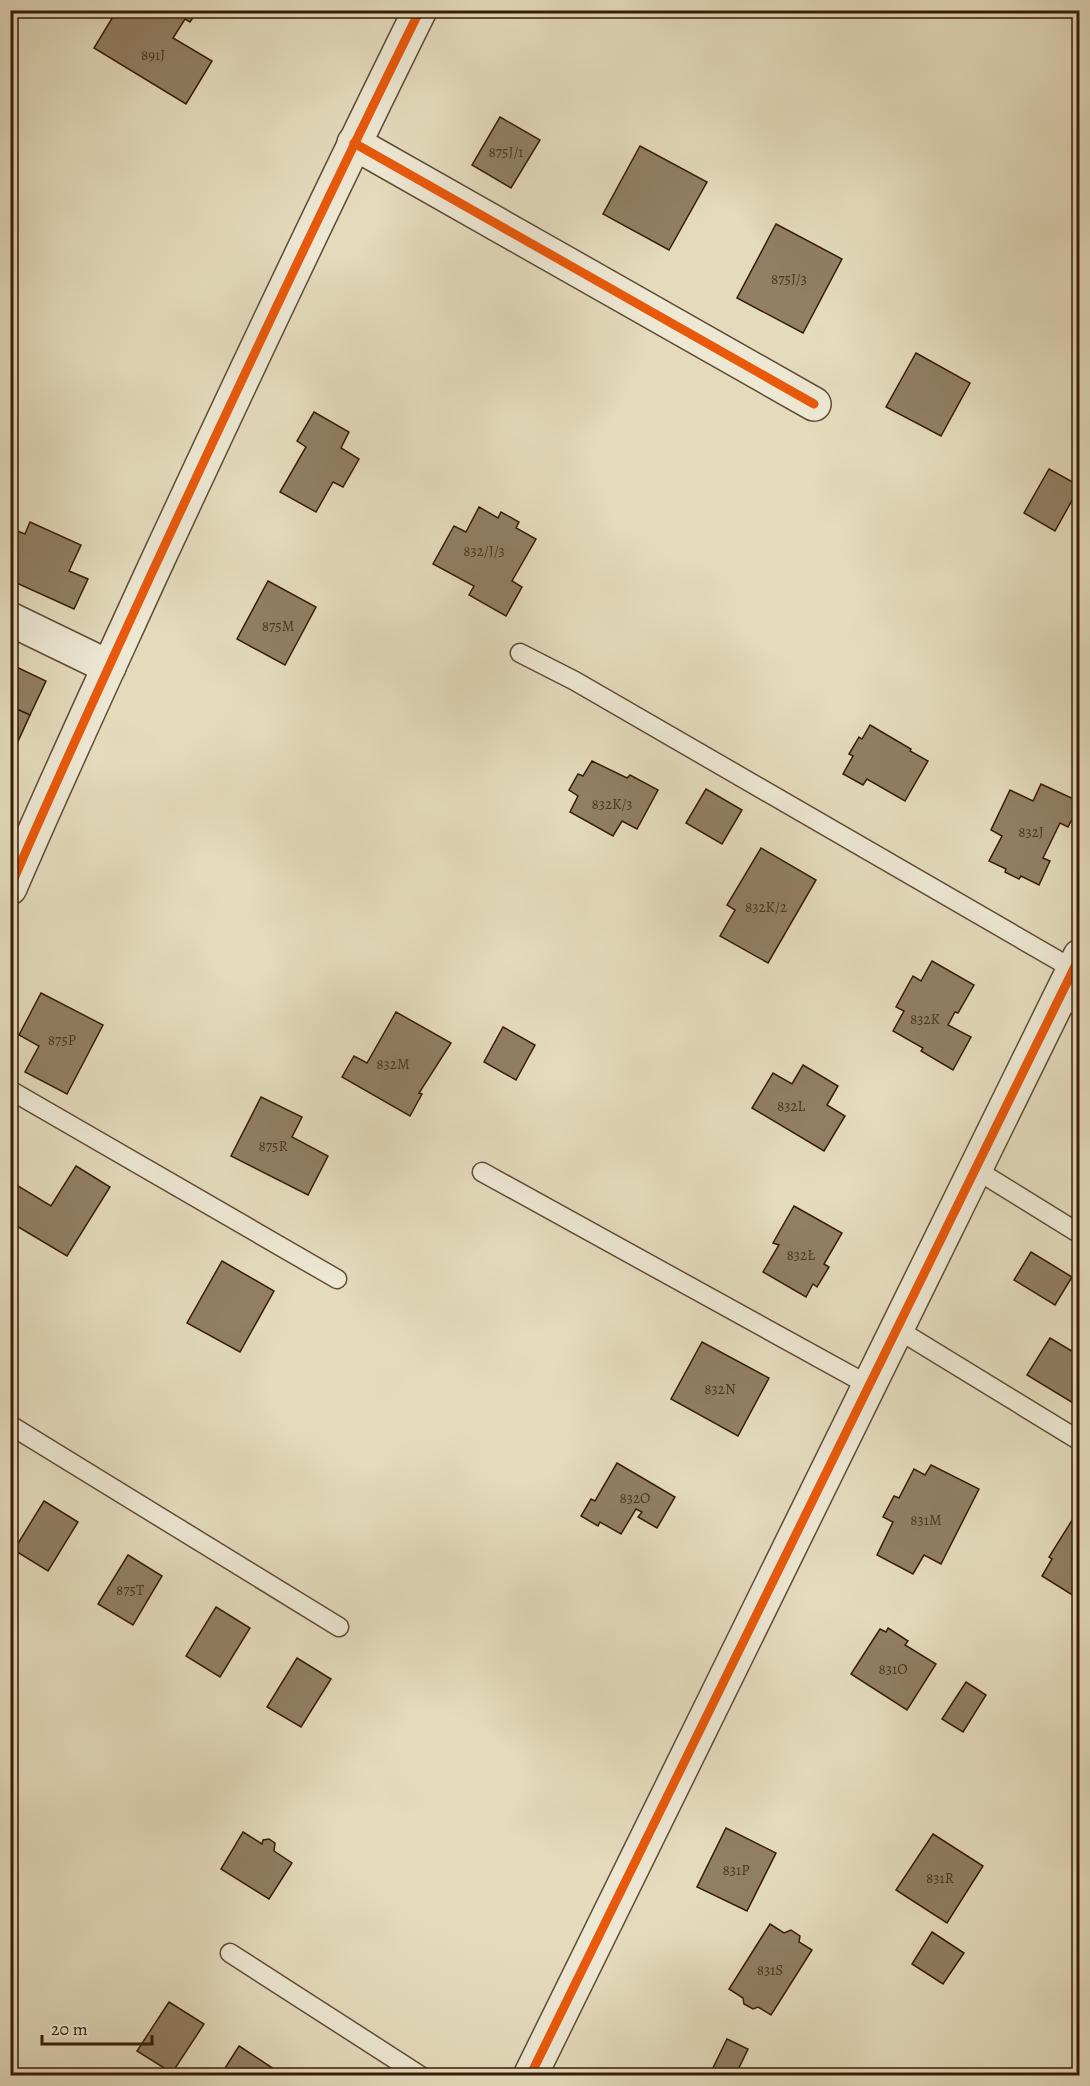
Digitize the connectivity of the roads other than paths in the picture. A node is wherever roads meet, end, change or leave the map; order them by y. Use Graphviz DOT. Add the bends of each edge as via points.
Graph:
graph roads {
  1 [pos="420,10"];
  2 [pos="354,143"];
  3 [pos="814,404"];
  4 [pos="10,619"];
  5 [pos="520,653"];
  6 [pos="109,667"];
  7 [pos="10,888"];
  8 [pos="1073,982"];
  9 [pos="10,1090"];
  10 [pos="975,1169"];
  11 [pos="482,1172"];
  12 [pos="1080,1234"];
  13 [pos="337,1279"];
  14 [pos="897,1329"];
  15 [pos="870,1386"];
  16 [pos="10,1425"];
  17 [pos="1080,1441"];
  18 [pos="339,1627"];
  19 [pos="230,1953"];
  20 [pos="421,2076"];
  21 [pos="530,2076"];
  1 -- 2 [label="street"];
  2 -- 3 [label="street"];
  2 -- 6 [label="street"];
  4 -- 6 [label="street"];
  5 -- 8 [label="lane" via="586,687"];
  6 -- 7 [label="street"];
  8 -- 10 [label="street"];
  9 -- 13 [label="lane"];
  10 -- 12 [label="lane"];
  10 -- 14 [label="street"];
  11 -- 15 [label="lane"];
  14 -- 15 [label="street"];
  14 -- 17 [label="lane"];
  15 -- 21 [label="street"];
  16 -- 18 [label="lane"];
  19 -- 20 [label="lane"];
}
